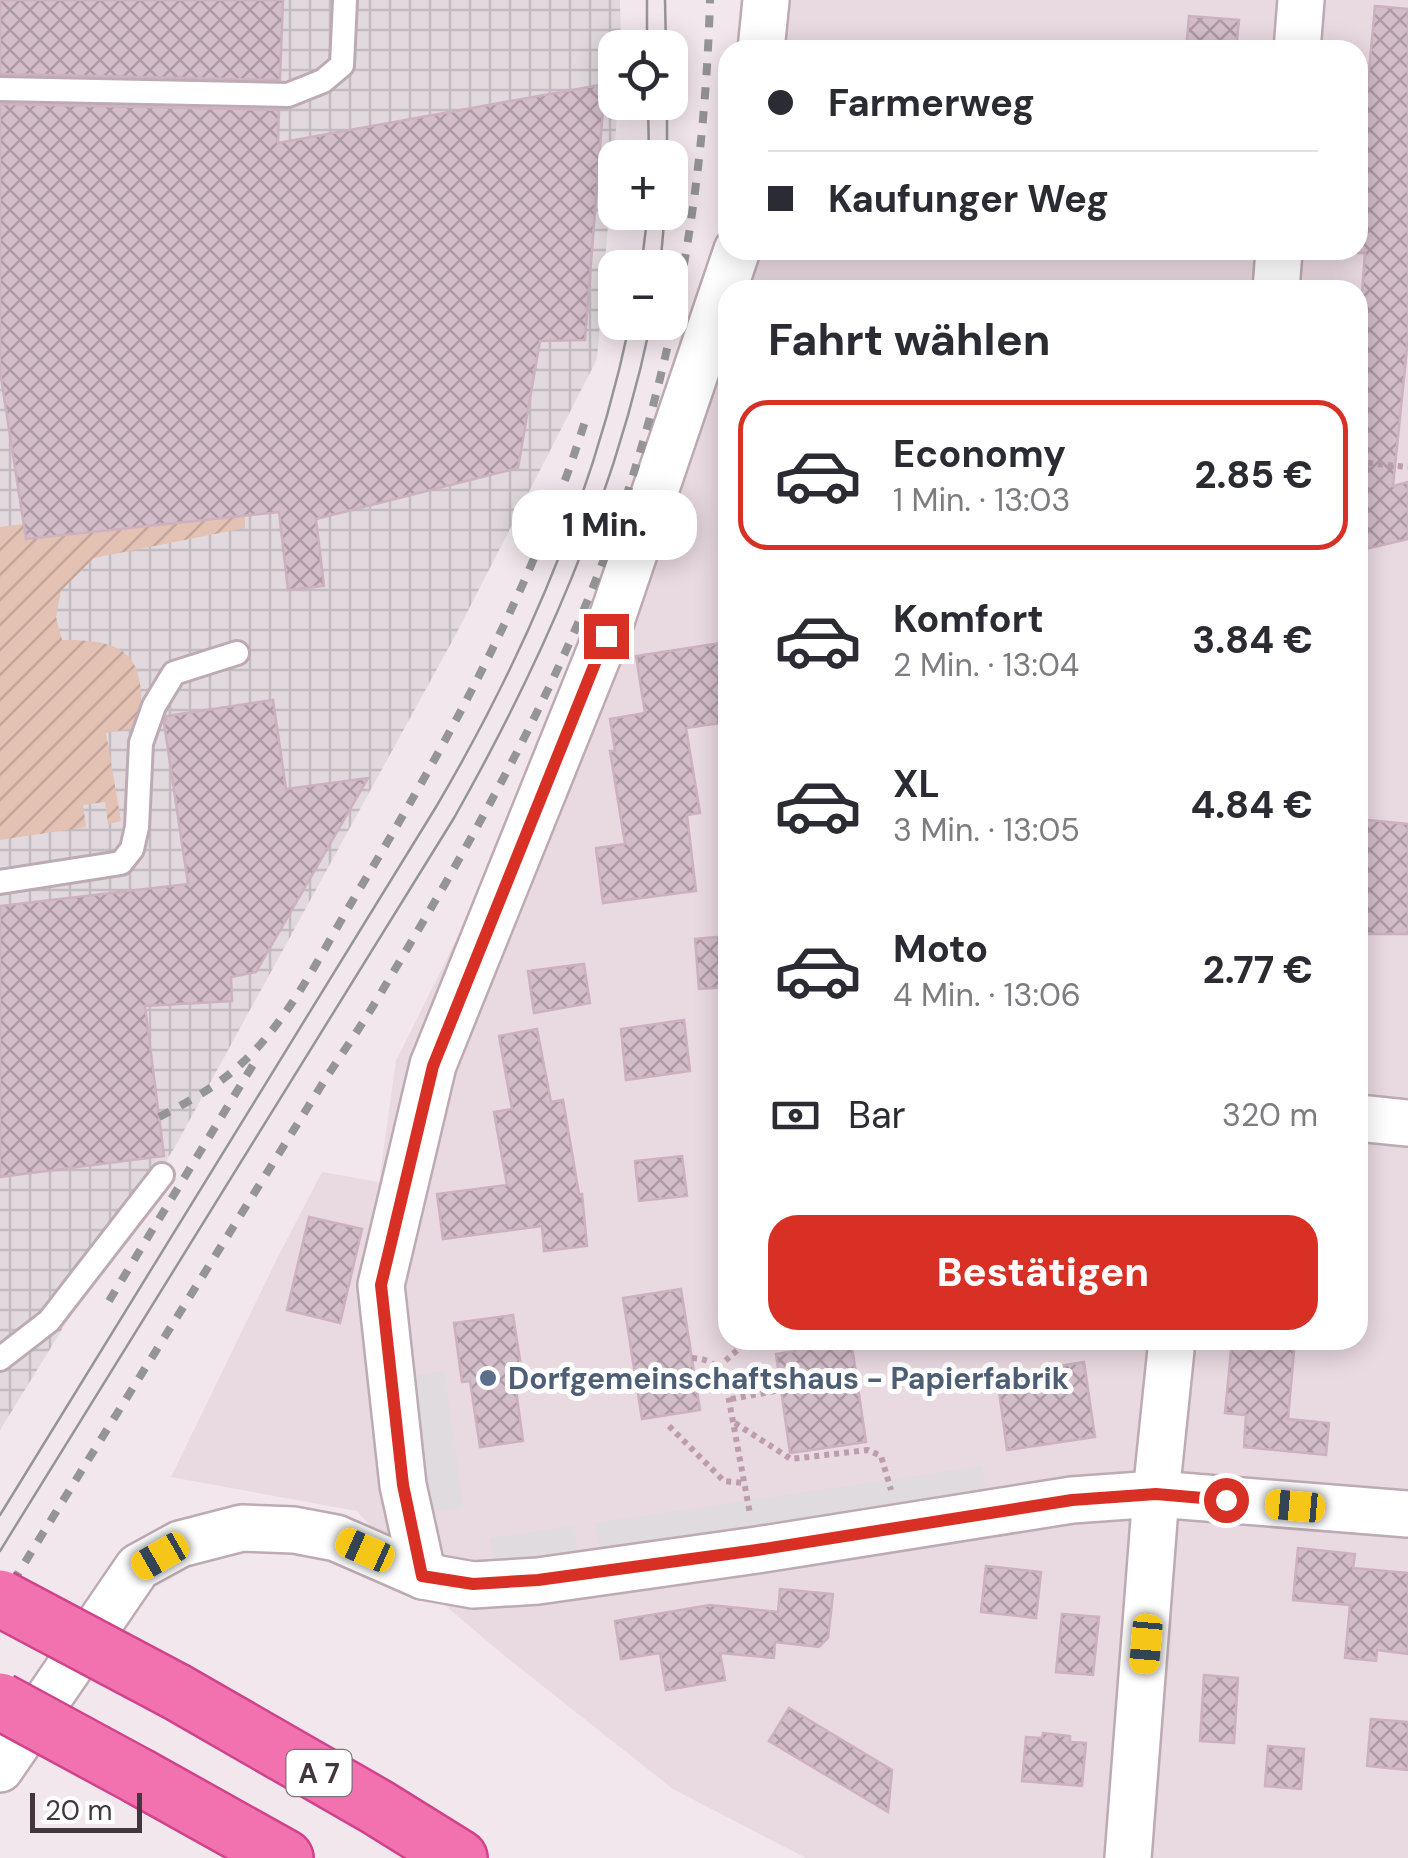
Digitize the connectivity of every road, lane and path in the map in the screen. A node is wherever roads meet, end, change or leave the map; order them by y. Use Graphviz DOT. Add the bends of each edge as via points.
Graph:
graph roads {
  1 [pos="346,0"];
  2 [pos="766,0"];
  3 [pos="1302,0"];
  4 [pos="762,40"];
  5 [pos="1298,40"];
  6 [pos="0,89"];
  7 [pos="718,306"];
  8 [pos="1368,463"];
  9 [pos="1408,468"];
  10 [pos="237,653"];
  11 [pos="0,882"];
  12 [pos="1368,1119"];
  13 [pos="1408,1123"];
  14 [pos="162,1175"];
  15 [pos="738,1350"];
  16 [pos="1171,1350"];
  17 [pos="692,1358"];
  18 [pos="0,1359"];
  19 [pos="718,1367"];
  20 [pos="781,1390"];
  21 [pos="731,1399"];
  22 [pos="735,1423"];
  23 [pos="669,1426"];
  24 [pos="744,1483"];
  25 [pos="1156,1494"];
  26 [pos="1408,1514"];
  27 [pos="902,1527"];
  28 [pos="757,1550"];
  29 [pos="422,1576"];
  30 [pos="0,1598"];
  31 [pos="0,1701"];
  32 [pos="0,1769"];
  33 [pos="284,1858"];
  34 [pos="459,1858"];
  35 [pos="1128,1858"];
  1 -- 6 [label="lane" via="342,65 323,82 288,95"];
  2 -- 4 [label="street"];
  3 -- 5 [label="street"];
  7 -- 29 [label="street" via="606,636 433,1066 381,1285 403,1485"];
  8 -- 9 [label="path"];
  10 -- 11 [label="lane" via="174,674 154,706 141,743 137,826 121,863"];
  12 -- 13 [label="street"];
  14 -- 18 [label="lane" via="49,1321"];
  15 -- 19 [label="path"];
  16 -- 25 [label="street"];
  17 -- 19 [label="path"];
  19 -- 21 [label="path"];
  20 -- 21 [label="path"];
  21 -- 22 [label="path"];
  22 -- 24 [label="path"];
  22 -- 27 [label="path" via="791,1459 868,1450 881,1456"];
  23 -- 24 [label="path" via="724,1481"];
  24 -- 28 [label="path"];
  25 -- 26 [label="street"];
  25 -- 27 [label="street"];
  25 -- 35 [label="street"];
  27 -- 28 [label="street"];
  28 -- 29 [label="street" via="538,1580 473,1584"];
  29 -- 32 [label="street" via="336,1538 294,1530 242,1528 180,1544 138,1568"];
  30 -- 34 [label="highway, A 7, bridge" via="178,1692"];
  31 -- 33 [label="highway, bridge"];
}
